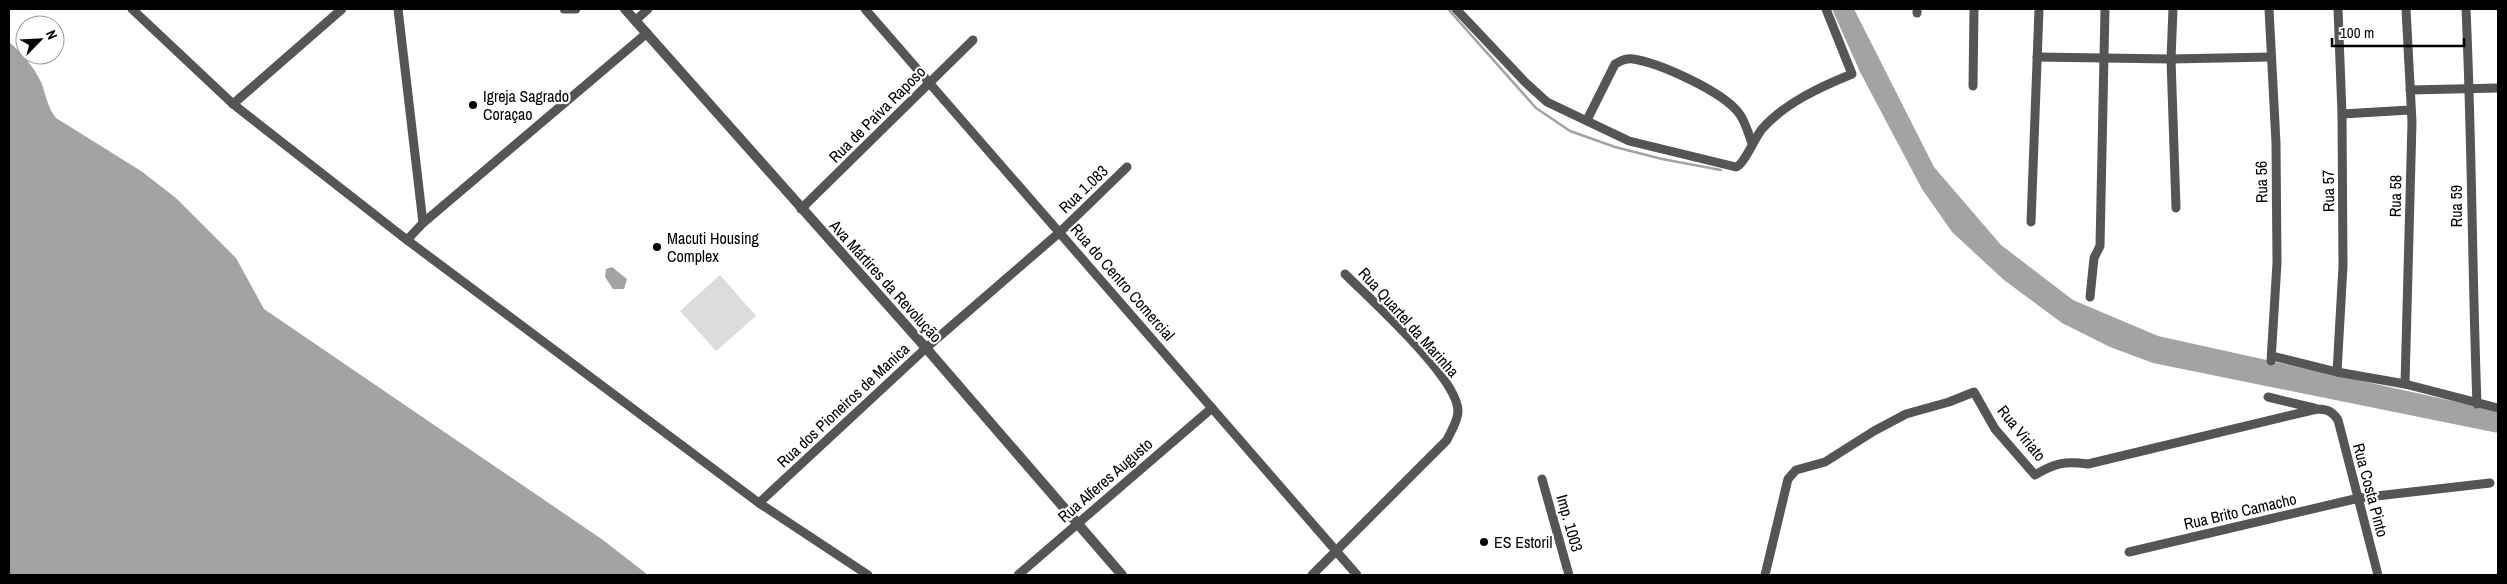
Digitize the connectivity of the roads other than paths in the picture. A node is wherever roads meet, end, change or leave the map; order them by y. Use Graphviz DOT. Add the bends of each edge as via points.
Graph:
graph roads {
  1 [pos="132,9"];
  2 [pos="342,9"];
  3 [pos="398,9"];
  4 [pos="564,9"];
  5 [pos="576,9"];
  6 [pos="625,9"];
  7 [pos="648,9"];
  8 [pos="865,9"];
  9 [pos="1456,9"];
  10 [pos="1826,9"];
  11 [pos="1974,9"];
  12 [pos="2039,9"];
  13 [pos="2105,9"];
  14 [pos="2173,9"];
  15 [pos="2269,9"];
  16 [pos="2338,9"];
  17 [pos="2406,9"];
  18 [pos="2466,9"];
  19 [pos="635,20"];
  20 [pos="646,33"];
  21 [pos="973,40"];
  22 [pos="2037,57"];
  23 [pos="2104,58"];
  24 [pos="2271,58"];
  25 [pos="2171,60"];
  26 [pos="930,83"];
  27 [pos="1973,86"];
  28 [pos="2470,87"];
  29 [pos="2498,88"];
  30 [pos="2410,90"];
  31 [pos="233,104"];
  32 [pos="2410,110"];
  33 [pos="2342,114"];
  34 [pos="1587,120"];
  35 [pos="1752,143"];
  36 [pos="1127,167"];
  37 [pos="2176,208"];
  38 [pos="801,209"];
  39 [pos="2032,222"];
  40 [pos="422,223"];
  41 [pos="1060,232"];
  42 [pos="407,240"];
  43 [pos="1345,274"];
  44 [pos="2090,297"];
  45 [pos="926,348"];
  46 [pos="2337,372"];
  47 [pos="2406,384"];
  48 [pos="2268,397"];
  49 [pos="2477,404"];
  50 [pos="1212,408"];
  51 [pos="2498,408"];
  52 [pos="2317,409"];
  53 [pos="2334,413"];
  54 [pos="1542,479"];
  55 [pos="2490,483"];
  56 [pos="2359,498"];
  57 [pos="759,503"];
  58 [pos="1077,523"];
  59 [pos="1336,550"];
  60 [pos="2129,552"];
  61 [pos="868,575"];
  62 [pos="1018,575"];
  63 [pos="1122,575"];
  64 [pos="1312,575"];
  65 [pos="1357,575"];
  66 [pos="1569,575"];
  67 [pos="1765,575"];
  68 [pos="2378,575"];
  1 -- 31 [label="street"];
  2 -- 31 [label="street"];
  3 -- 40 [label="street"];
  4 -- 5 [label="street"];
  6 -- 19 [label="street, Ava Mártires da Revolução"];
  7 -- 19 [label="street"];
  8 -- 26 [label="street, Rua do Centro Comercial"];
  9 -- 34 [label="street" via="1547,102"];
  10 -- 35 [label="street" via="1852,74 1781,111"];
  11 -- 27 [label="street"];
  12 -- 22 [label="street"];
  13 -- 23 [label="street"];
  14 -- 25 [label="street"];
  15 -- 24 [label="street, Rua 56"];
  16 -- 33 [label="street, Rua 57"];
  17 -- 30 [label="street, Rua 58"];
  18 -- 28 [label="street, Rua 59"];
  19 -- 20 [label="street, Ava Mártires da Revolução"];
  20 -- 38 [label="street, Ava Mártires da Revolução"];
  20 -- 40 [label="street"];
  21 -- 26 [label="street, Rua de Paiva Raposo"];
  22 -- 23 [label="street"];
  22 -- 39 [label="street"];
  23 -- 25 [label="street"];
  23 -- 44 [label="street" via="2100,246 2094,258"];
  24 -- 25 [label="street"];
  24 -- 46 [label="street, Rua 56" via="2276,143 2277,263 2272,358"];
  25 -- 37 [label="street"];
  26 -- 38 [label="street, Rua de Paiva Raposo"];
  26 -- 41 [label="street, Rua do Centro Comercial"];
  28 -- 29 [label="street"];
  28 -- 30 [label="street"];
  28 -- 49 [label="street, Rua 59"];
  30 -- 32 [label="street, Rua 58"];
  31 -- 42 [label="street"];
  32 -- 33 [label="street"];
  32 -- 47 [label="street, Rua 58"];
  33 -- 46 [label="street, Rua 57" via="2343,266"];
  34 -- 35 [label="street" via="1629,141 1736,167 1743,163"];
  34 -- 35 [label="street" via="1615,64 1623,59 1633,59 1710,89 1738,112"];
  36 -- 41 [label="street, Rua 1.083"];
  38 -- 45 [label="street, Ava Mártires da Revolução"];
  40 -- 42 [label="street"];
  41 -- 45 [label="street, Rua dos Pioneiros de Manica"];
  41 -- 50 [label="street, Rua do Centro Comercial"];
  42 -- 57 [label="street"];
  43 -- 59 [label="street, Rua Quartel da Marinha" via="1449,385 1458,410 1447,440"];
  45 -- 57 [label="street, Rua dos Pioneiros de Manica"];
  45 -- 58 [label="street, Ava Mártires da Revolução"];
  46 -- 47 [label="street"];
  47 -- 49 [label="street"];
  48 -- 52 [label="street"];
  49 -- 51 [label="street"];
  50 -- 58 [label="street, Rua Alferes Augusto"];
  50 -- 59 [label="street, Rua do Centro Comercial"];
  52 -- 53 [label="street, Rua Viriato"];
  52 -- 67 [label="street, Rua Viriato" via="2088,464 2054,464 2035,475 1995,429 1974,392 1906,414 1825,462 1796,470 1788,479"];
  53 -- 56 [label="street, Rua Costa Pinto"];
  54 -- 66 [label="street, Imp. 1003"];
  55 -- 56 [label="street, Rua Brito Camacho"];
  56 -- 60 [label="street, Rua Brito Camacho"];
  56 -- 68 [label="street, Rua Costa Pinto"];
  57 -- 61 [label="street"];
  58 -- 62 [label="street, Rua Alferes Augusto"];
  58 -- 63 [label="street, Ava Mártires da Revolução"];
  59 -- 64 [label="street, Rua Quartel da Marinha"];
  59 -- 65 [label="street, Rua do Centro Comercial"];
}
